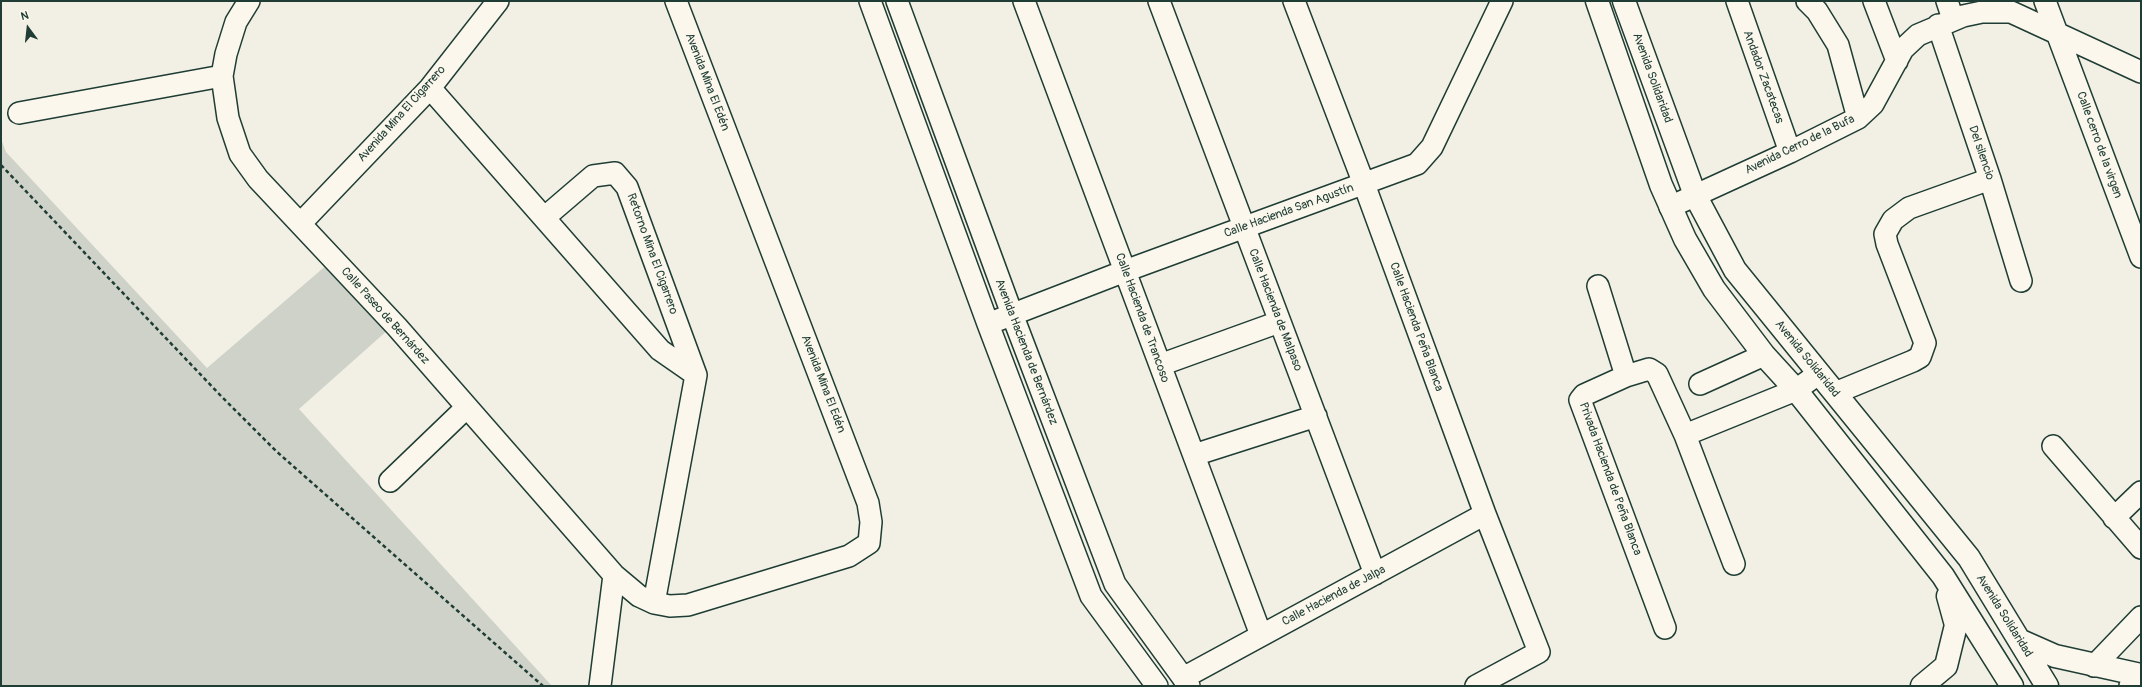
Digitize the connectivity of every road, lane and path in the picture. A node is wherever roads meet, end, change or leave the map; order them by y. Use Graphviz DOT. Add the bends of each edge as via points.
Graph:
graph roads {
  1 [pos="249,1"];
  2 [pos="498,1"];
  3 [pos="676,1"];
  4 [pos="870,1"];
  5 [pos="897,1"];
  6 [pos="1024,1"];
  7 [pos="1159,1"];
  8 [pos="1294,1"];
  9 [pos="1502,1"];
  10 [pos="1597,1"];
  11 [pos="1624,1"];
  12 [pos="1737,1"];
  13 [pos="1807,1"];
  14 [pos="1874,1"];
  15 [pos="2046,1"];
  16 [pos="1946,15"];
  17 [pos="2058,33"];
  18 [pos="1897,61"];
  19 [pos="2141,72"];
  20 [pos="222,76"];
  21 [pos="430,88"];
  22 [pos="19,113"];
  23 [pos="1858,118"];
  24 [pos="1790,152"];
  25 [pos="1,165"];
  26 [pos="1990,179"];
  27 [pos="1364,184"];
  28 [pos="1695,195"];
  29 [pos="1670,206"];
  30 [pos="544,218"];
  31 [pos="301,222"];
  32 [pos="1244,227"];
  33 [pos="2141,257"];
  34 [pos="1125,271"];
  35 [pos="2021,281"];
  36 [pos="1598,286"];
  37 [pos="1012,314"];
  38 [pos="1279,322"];
  39 [pos="988,324"];
  40 [pos="1764,355"];
  41 [pos="1160,365"];
  42 [pos="1818,374"];
  43 [pos="696,375"];
  44 [pos="1626,376"];
  45 [pos="1700,384"];
  46 [pos="1796,390"];
  47 [pos="1834,393"];
  48 [pos="467,407"];
  49 [pos="1316,416"];
  50 [pos="1685,435"];
  51 [pos="2053,446"];
  52 [pos="1194,456"];
  53 [pos="390,481"];
  54 [pos="2141,492"];
  55 [pos="1485,514"];
  56 [pos="2114,518"];
  57 [pos="2141,548"];
  58 [pos="1734,564"];
  59 [pos="1375,574"];
  60 [pos="614,575"];
  61 [pos="1943,576"];
  62 [pos="647,599"];
  63 [pos="2141,617"];
  64 [pos="1665,628"];
  65 [pos="1261,635"];
  66 [pos="2021,641"];
  67 [pos="2094,666"];
  68 [pos="2141,675"];
  69 [pos="1186,682"];
  70 [pos="2141,682"];
  71 [pos="543,686"];
  72 [pos="600,686"];
  73 [pos="1157,686"];
  74 [pos="1476,686"];
  75 [pos="1922,686"];
  76 [pos="2012,686"];
  77 [pos="2047,686"];
  78 [pos="2130,686"];
  1 -- 20 [label="street, Calle Paseo de Bernárdez" via="236,22"];
  2 -- 21 [label="street, Avenida Mina El Cigarrero"];
  3 -- 62 [label="street, Avenida Mina El Edén" via="868,502 871,522 869,543 849,556 688,605 670,606"];
  4 -- 39 [label="street, Avenida Hacienda de Bernárdez"];
  5 -- 37 [label="street, Avenida Hacienda de Bernárdez"];
  6 -- 34 [label="street, Calle Hacienda de Trancoso"];
  7 -- 32 [label="street, Calle Hacienda de Malpaso"];
  8 -- 27 [label="street, Calle Hacienda Peña Blanca"];
  9 -- 27 [label="street, Calle Hacienda San Agustín" via="1432,147 1417,164"];
  10 -- 29 [label="main road"];
  11 -- 28 [label="main road, Avenida Solidaridad"];
  12 -- 24 [label="street, Andador Zacatecas"];
  13 -- 23 [label="street" via="1818,11 1838,45"];
  14 -- 18 [label="street"];
  15 -- 17 [label="street, Calle cerro de la virgen"];
  16 -- 17 [label="street, Avenida Cerro de la Bufa" via="2011,12"];
  16 -- 18 [label="street, Avenida Cerro de la Bufa" via="1903,49"];
  16 -- 26 [label="street, Del silencio"];
  17 -- 19 [label="street, Avenida Cerro de la Bufa"];
  17 -- 33 [label="street, Calle cerro de la virgen"];
  18 -- 23 [label="street, Avenida Cerro de la Bufa" via="1873,104"];
  20 -- 22 [label="street"];
  20 -- 31 [label="street, Calle Paseo de Bernárdez" via="228,118 240,154 258,179"];
  21 -- 30 [label="street"];
  21 -- 31 [label="street, Avenida Mina El Cigarrero"];
  23 -- 24 [label="street, Avenida Cerro de la Bufa"];
  24 -- 28 [label="street, Avenida Cerro de la Bufa"];
  25 -- 71 [label="path" via="276,451"];
  26 -- 35 [label="street, Del silencio"];
  26 -- 47 [label="street" via="1909,208 1893,220 1885,234 1925,343 1920,357"];
  27 -- 32 [label="street, Calle Hacienda San Agustín"];
  27 -- 55 [label="street, Calle Hacienda Peña Blanca"];
  28 -- 29 [label="street, Avenida Cerro de la Bufa"];
  28 -- 42 [label="main road, Avenida Solidaridad" via="1734,270"];
  29 -- 40 [label="main road" via="1685,239 1714,289"];
  30 -- 43 [label="street" via="660,350"];
  30 -- 43 [label="street, Retorno Mina El Cigarrero" via="593,176 616,173 627,187"];
  31 -- 48 [label="street, Calle Paseo de Bernárdez"];
  32 -- 34 [label="street, Calle Hacienda San Agustín"];
  32 -- 38 [label="street, Calle Hacienda de Malpaso"];
  34 -- 37 [label="street, Calle Hacienda San Agustín"];
  34 -- 41 [label="street, Calle Hacienda de Trancoso"];
  36 -- 44 [label="street"];
  37 -- 39 [label="street, Calle Hacienda San Agustín"];
  37 -- 69 [label="street, Avenida Hacienda de Bernárdez" via="1115,584"];
  38 -- 41 [label="street"];
  38 -- 49 [label="street, Calle Hacienda de Malpaso"];
  39 -- 73 [label="street, Avenida Hacienda de Bernárdez" via="1091,596"];
  40 -- 45 [label="street"];
  40 -- 46 [label="main road"];
  41 -- 52 [label="street, Calle Hacienda de Trancoso"];
  42 -- 46 [label="street"];
  42 -- 47 [label="main road, Avenida Solidaridad"];
  43 -- 62 [label="street"];
  44 -- 50 [label="street, Privada Hacienda de Peña Blanca" via="1649,369 1657,374"];
  44 -- 64 [label="street, Privada Hacienda de Peña Blanca" via="1584,395 1580,400"];
  46 -- 50 [label="street"];
  46 -- 61 [label="main road"];
  47 -- 66 [label="main road, Avenida Solidaridad" via="1969,558"];
  48 -- 53 [label="street"];
  48 -- 60 [label="street, Calle Paseo de Bernárdez"];
  49 -- 52 [label="street"];
  49 -- 59 [label="street, Calle Hacienda de Malpaso"];
  50 -- 58 [label="street, Privada Hacienda de Peña Blanca"];
  51 -- 56 [label="street"];
  52 -- 65 [label="street, Calle Hacienda de Trancoso"];
  54 -- 56 [label="street"];
  55 -- 59 [label="street, Calle Hacienda de Jalpa"];
  55 -- 74 [label="street, Calle Hacienda Peña Blanca" via="1539,652"];
  56 -- 57 [label="street"];
  59 -- 65 [label="street, Calle Hacienda de Jalpa"];
  60 -- 62 [label="street, Calle Paseo de Bernárdez"];
  60 -- 72 [label="street"];
  61 -- 75 [label="main road" via="1956,626 1946,666"];
  61 -- 76 [label="main road"];
  63 -- 67 [label="street"];
  65 -- 69 [label="street, Calle Hacienda de Jalpa"];
  66 -- 67 [label="main road" via="2055,656"];
  66 -- 77 [label="main road, Avenida Solidaridad"];
  67 -- 68 [label="main road"];
  70 -- 78 [label="street"];
}
